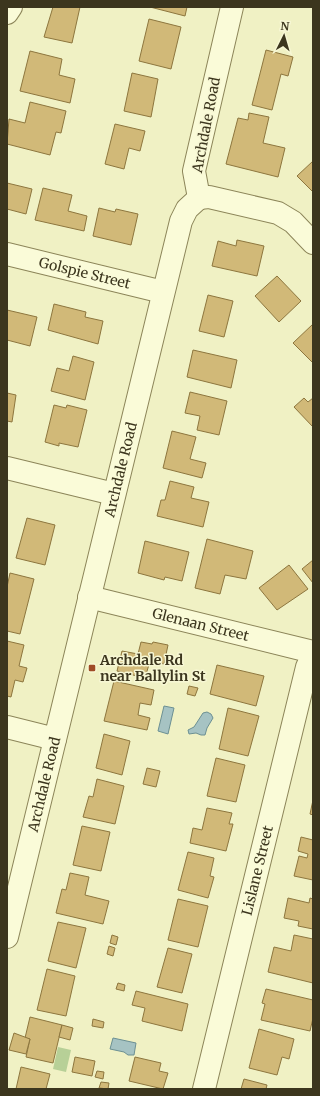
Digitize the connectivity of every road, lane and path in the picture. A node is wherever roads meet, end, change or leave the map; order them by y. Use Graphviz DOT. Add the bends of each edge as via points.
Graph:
graph roads {
  1 [pos="11,7"];
  2 [pos="232,7"];
  3 [pos="7,13"];
  4 [pos="199,198"];
  5 [pos="313,243"];
  6 [pos="7,254"];
  7 [pos="163,292"];
  8 [pos="7,468"];
  9 [pos="114,494"];
  10 [pos="89,598"];
  11 [pos="313,653"];
  12 [pos="7,727"];
  13 [pos="55,739"];
  14 [pos="7,937"];
  15 [pos="204,1089"];
  1 -- 3 [label="street"];
  2 -- 4 [label="street, Archdale Road" via="194,171"];
  4 -- 5 [label="street" via="216,198 278,213 293,222"];
  4 -- 7 [label="street, Archdale Road" via="187,209 182,221"];
  6 -- 7 [label="street, Golspie Street"];
  7 -- 9 [label="street, Archdale Road"];
  8 -- 9 [label="street"];
  9 -- 10 [label="street, Archdale Road"];
  10 -- 11 [label="street, Glenaan Street"];
  10 -- 13 [label="street, Archdale Road"];
  11 -- 15 [label="street, Lislane Street" via="307,667"];
  12 -- 13 [label="street"];
  13 -- 14 [label="street, Archdale Road"];
}
